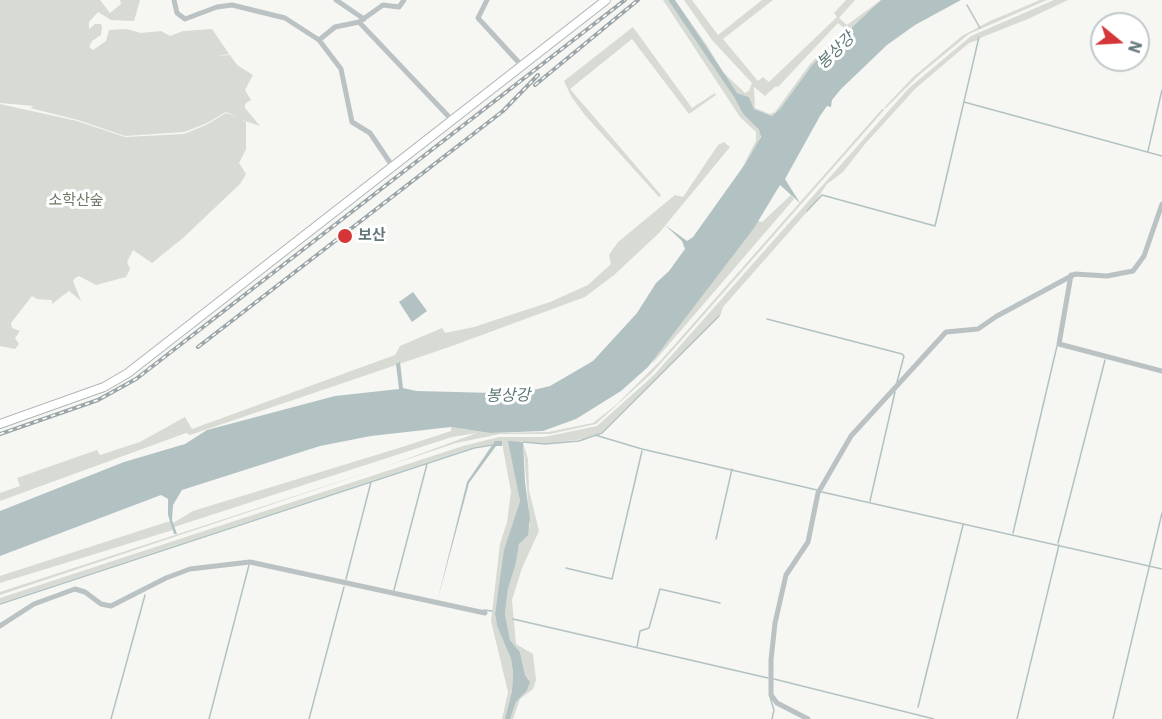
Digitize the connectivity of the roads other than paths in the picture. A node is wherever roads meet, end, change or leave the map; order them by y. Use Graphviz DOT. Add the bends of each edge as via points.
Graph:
graph roads {
  1 [pos="174,0"];
  2 [pos="336,0"];
  3 [pos="404,0"];
  4 [pos="487,0"];
  5 [pos="606,0"];
  6 [pos="382,3"];
  7 [pos="361,21"];
  8 [pos="319,40"];
  9 [pos="522,66"];
  10 [pos="452,120"];
  11 [pos="393,166"];
  12 [pos="1162,204"];
  13 [pos="1071,275"];
  14 [pos="1162,371"];
  15 [pos="0,424"];
  16 [pos="485,613"];
  17 [pos="0,626"];
  18 [pos="808,719"];
  1 -- 8 [label="street" via="177,13 185,19 232,5 285,18"];
  2 -- 7 [label="street"];
  3 -- 6 [label="street" via="399,7"];
  4 -- 9 [label="street" via="478,18"];
  5 -- 9 [label="main road"];
  6 -- 7 [label="street"];
  7 -- 8 [label="street" via="335,27"];
  7 -- 10 [label="street"];
  8 -- 11 [label="street" via="341,69 352,122 370,133"];
  9 -- 10 [label="main road"];
  10 -- 11 [label="main road"];
  11 -- 15 [label="main road" via="121,377 104,387"];
  12 -- 13 [label="street" via="1142,262 1133,271 1107,276"];
  13 -- 14 [label="street" via="1059,344"];
  13 -- 18 [label="street" via="978,329 942,334 864,421 838,457 818,493 808,542 786,575 772,646 773,699"];
  16 -- 17 [label="street" via="243,562 190,569 111,606 75,589 34,604"];
}
